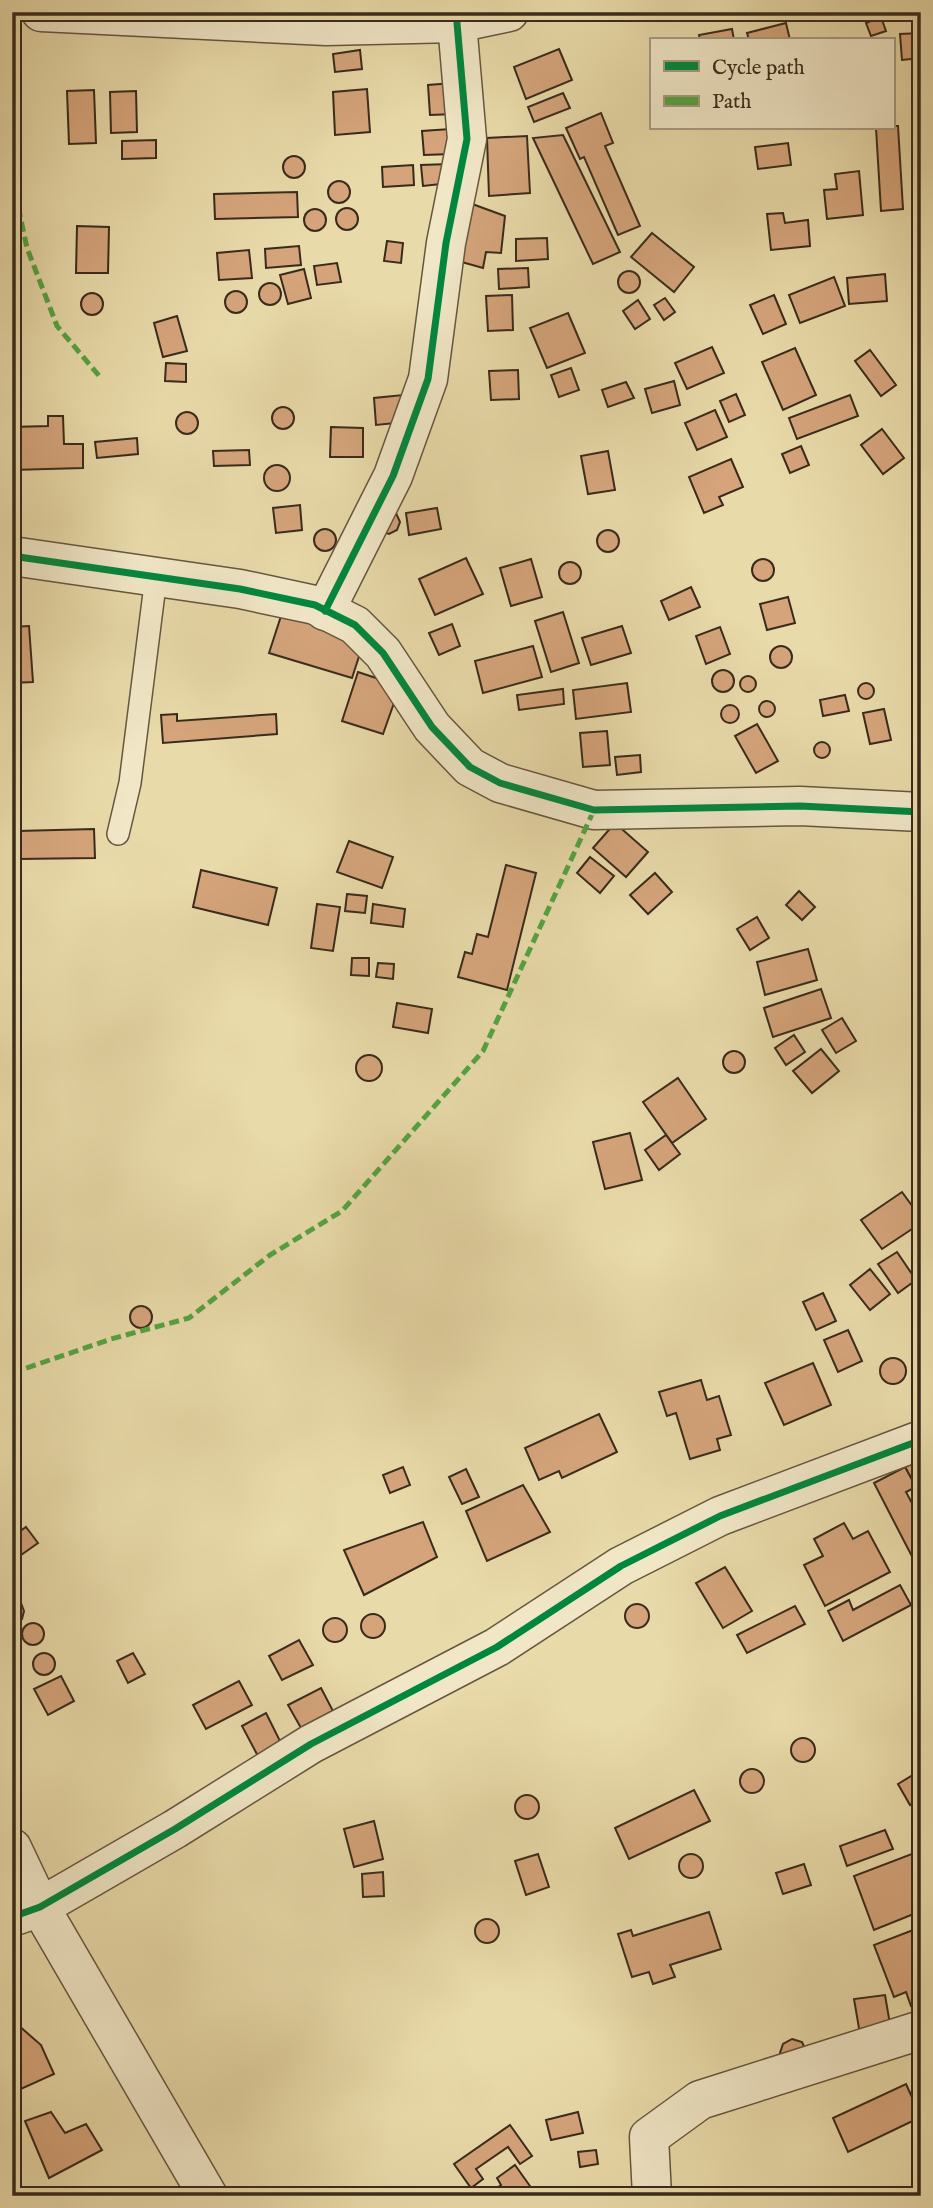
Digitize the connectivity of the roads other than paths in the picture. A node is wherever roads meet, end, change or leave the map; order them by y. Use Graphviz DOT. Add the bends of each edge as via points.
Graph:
graph roads {
  1 [pos="41,12"];
  2 [pos="509,12"];
  3 [pos="457,23"];
  4 [pos="12,556"];
  5 [pos="156,577"];
  6 [pos="325,611"];
  7 [pos="921,812"];
  8 [pos="118,834"];
  9 [pos="921,1440"];
  10 [pos="12,1848"];
  11 [pos="26,1912"];
  12 [pos="921,2030"];
  13 [pos="208,2196"];
  14 [pos="652,2196"];
  1 -- 3 [label="street" via="326,26"];
  2 -- 3 [label="street"];
  3 -- 6 [label="street" via="467,139 446,243 428,379 393,476"];
  4 -- 5 [label="street"];
  5 -- 6 [label="street" via="240,589"];
  5 -- 8 [label="lane" via="130,783"];
  6 -- 7 [label="street" via="355,625 383,653 432,727 470,767 500,783 594,810 800,806"];
  9 -- 11 [label="street" via="720,1516 621,1566 497,1647 311,1744 175,1829"];
  10 -- 11 [label="street"];
  11 -- 13 [label="street"];
  12 -- 14 [label="street" via="700,2100 649,2137"];
}
